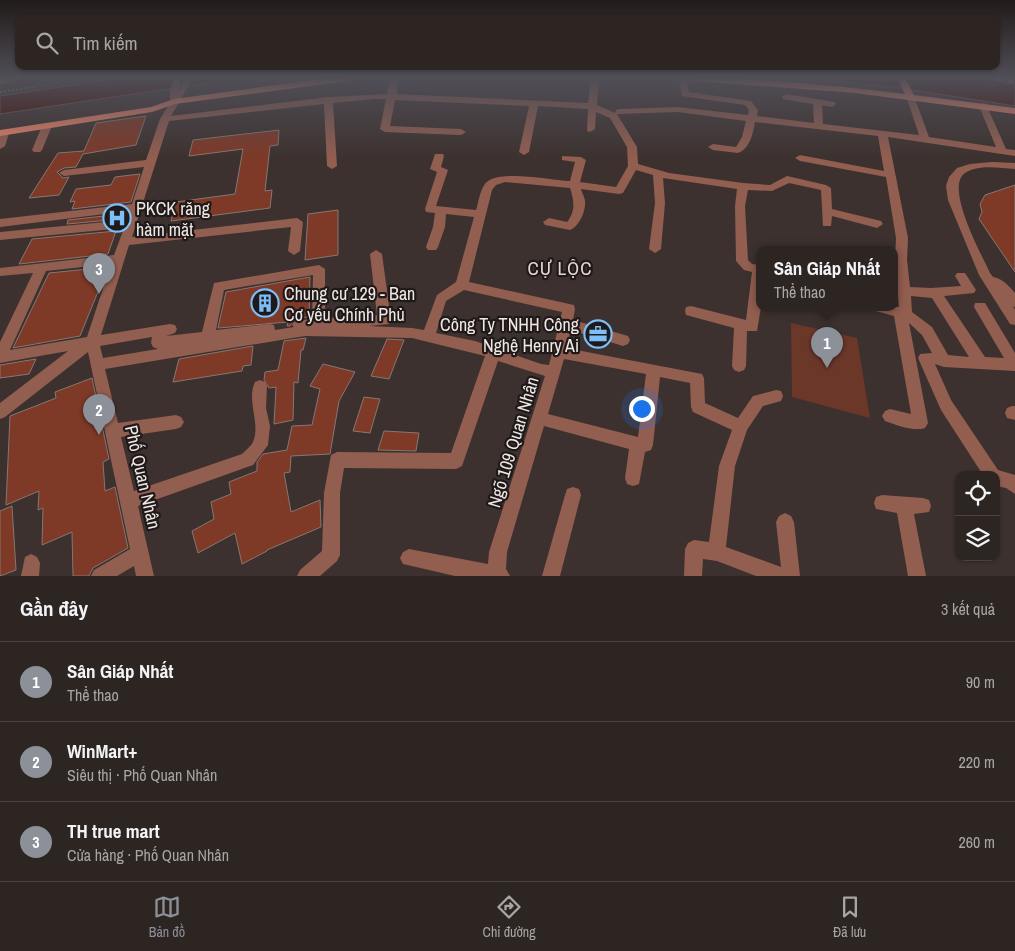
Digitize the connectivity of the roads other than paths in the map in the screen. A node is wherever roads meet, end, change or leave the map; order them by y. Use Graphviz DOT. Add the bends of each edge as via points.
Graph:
graph roads {
  1 [pos="135,105"];
  2 [pos="165,105"];
  3 [pos="172,105"];
  4 [pos="286,105"];
  5 [pos="328,105"];
  6 [pos="390,105"];
  7 [pos="533,105"];
  8 [pos="575,105"];
  9 [pos="750,105"];
  10 [pos="817,105"];
  11 [pos="913,105"];
  12 [pos="977,105"];
  13 [pos="591,106"];
  14 [pos="983,106"];
  15 [pos="1015,111"];
  16 [pos="619,112"];
  17 [pos="751,118"];
  18 [pos="165,119"];
  19 [pos="47,126"];
  20 [pos="819,126"];
  21 [pos="590,130"];
  22 [pos="1,131"];
  23 [pos="460,132"];
  24 [pos="883,135"];
  25 [pos="925,139"];
  26 [pos="0,146"];
  27 [pos="714,147"];
  28 [pos="37,150"];
  29 [pos="524,152"];
  30 [pos="1003,152"];
  31 [pos="1015,153"];
  32 [pos="439,156"];
  33 [pos="566,158"];
  34 [pos="800,158"];
  35 [pos="150,163"];
  36 [pos="332,166"];
  37 [pos="633,166"];
  38 [pos="1015,166"];
  39 [pos="64,173"];
  40 [pos="658,174"];
  41 [pos="891,175"];
  42 [pos="574,184"];
  43 [pos="743,186"];
  44 [pos="135,207"];
  45 [pos="441,211"];
  46 [pos="827,211"];
  47 [pos="481,214"];
  48 [pos="549,222"];
  49 [pos="0,223"];
  50 [pos="131,223"];
  51 [pos="827,223"];
  52 [pos="877,224"];
  53 [pos="1,238"];
  54 [pos="124,242"];
  55 [pos="432,247"];
  56 [pos="655,249"];
  57 [pos="294,251"];
  58 [pos="376,254"];
  59 [pos="119,259"];
  60 [pos="42,267"];
  61 [pos="756,269"];
  62 [pos="0,272"];
  63 [pos="986,275"];
  64 [pos="961,276"];
  65 [pos="462,285"];
  66 [pos="934,289"];
  67 [pos="903,291"];
  68 [pos="756,294"];
  69 [pos="1015,302"];
  70 [pos="980,306"];
  71 [pos="690,311"];
  72 [pos="896,311"];
  73 [pos="903,313"];
  74 [pos="1015,320"];
  75 [pos="318,322"];
  76 [pos="566,323"];
  77 [pos="741,324"];
  78 [pos="428,336"];
  79 [pos="208,337"];
  80 [pos="623,340"];
  81 [pos="92,341"];
  82 [pos="559,352"];
  83 [pos="493,354"];
  84 [pos="0,357"];
  85 [pos="944,360"];
  86 [pos="981,363"];
  87 [pos="96,365"];
  88 [pos="1015,365"];
  89 [pos="739,366"];
  90 [pos="654,370"];
  91 [pos="554,371"];
  92 [pos="260,386"];
  93 [pos="776,396"];
  94 [pos="0,412"];
  95 [pos="890,416"];
  96 [pos="540,418"];
  97 [pos="176,422"];
  98 [pos="741,427"];
  99 [pos="112,431"];
  100 [pos="638,444"];
  101 [pos="989,471"];
  102 [pos="633,478"];
  103 [pos="1000,479"];
  104 [pos="1015,486"];
  105 [pos="573,495"];
  106 [pos="128,501"];
  107 [pos="882,503"];
  108 [pos="904,506"];
  109 [pos="923,506"];
  110 [pos="785,522"];
  111 [pos="717,552"];
  112 [pos="140,553"];
  113 [pos="409,558"];
  114 [pos="100,576"];
  115 [pos="145,576"];
  116 [pos="306,576"];
  117 [pos="498,576"];
  118 [pos="551,576"];
  119 [pos="692,576"];
  120 [pos="780,576"];
  121 [pos="791,576"];
  122 [pos="917,576"];
  1 -- 22 [label="main road"];
  2 -- 19 [label="main road"];
  3 -- 18 [label="street, Phố Quan Nhân"];
  4 -- 18 [label="street"];
  5 -- 36 [label="street"];
  6 -- 23 [label="street" via="385,129"];
  7 -- 29 [label="street"];
  8 -- 13 [label="street"];
  9 -- 17 [label="street" via="754,110"];
  10 -- 20 [label="street"];
  11 -- 25 [label="street"];
  12 -- 14 [label="main road"];
  13 -- 21 [label="street"];
  13 -- 37 [label="street" via="614,116 632,146"];
  14 -- 15 [label="main road"];
  14 -- 30 [label="street"];
  16 -- 17 [label="street" via="661,108"];
  17 -- 20 [label="street"];
  17 -- 27 [label="street" via="741,148"];
  18 -- 35 [label="street, Phố Quan Nhân"];
  19 -- 22 [label="main road"];
  19 -- 28 [label="street"];
  20 -- 24 [label="street"];
  22 -- 26 [label="street"];
  24 -- 25 [label="street"];
  24 -- 41 [label="street"];
  25 -- 30 [label="street"];
  30 -- 31 [label="street"];
  32 -- 45 [label="street" via="435,169 443,170 430,210"];
  33 -- 42 [label="street" via="581,160"];
  34 -- 41 [label="street"];
  35 -- 39 [label="street"];
  35 -- 44 [label="street, Phố Quan Nhân"];
  37 -- 40 [label="street"];
  37 -- 42 [label="street" via="619,191"];
  38 -- 63 [label="street" via="961,169 953,177 950,190 953,200"];
  40 -- 43 [label="street"];
  40 -- 56 [label="street" via="660,204"];
  41 -- 67 [label="street" via="902,238"];
  42 -- 47 [label="street" via="504,180 492,183 487,189"];
  42 -- 48 [label="street" via="580,201 576,218 570,226"];
  43 -- 46 [label="street" via="772,188 787,179 826,188"];
  43 -- 61 [label="street" via="740,206 742,261"];
  44 -- 49 [label="street"];
  44 -- 50 [label="street, Phố Quan Nhân"];
  45 -- 47 [label="street"];
  45 -- 55 [label="street"];
  46 -- 51 [label="street"];
  46 -- 52 [label="street"];
  47 -- 65 [label="street"];
  50 -- 53 [label="street"];
  50 -- 54 [label="street, Phố Quan Nhân"];
  54 -- 57 [label="street" via="297,222"];
  54 -- 59 [label="street, Phố Quan Nhân"];
  58 -- 75 [label="street" via="384,320"];
  59 -- 60 [label="street"];
  59 -- 81 [label="street, Phố Quan Nhân"];
  60 -- 62 [label="street"];
  60 -- 84 [label="street"];
  63 -- 69 [label="street"];
  63 -- 74 [label="street"];
  64 -- 66 [label="street" via="970,290"];
  65 -- 76 [label="street" via="569,309"];
  65 -- 78 [label="street" via="441,298"];
  66 -- 67 [label="street"];
  66 -- 86 [label="street"];
  67 -- 73 [label="street"];
  68 -- 77 [label="street" via="752,327"];
  70 -- 88 [label="street"];
  71 -- 77 [label="street"];
  72 -- 73 [label="street"];
  73 -- 85 [label="street" via="927,331"];
  73 -- 95 [label="street" via="920,424"];
  75 -- 79 [label="street"];
  75 -- 79 [label="street" via="319,269 218,286"];
  76 -- 80 [label="street"];
  76 -- 82 [label="street, Ngõ 109 Quan Nhân"];
  77 -- 89 [label="street"];
  78 -- 83 [label="street"];
  78 -- 87 [label="street" via="306,331"];
  79 -- 81 [label="street" via="158,343 165,330"];
  81 -- 84 [label="street"];
  81 -- 87 [label="street, Phố Quan Nhân"];
  81 -- 94 [label="street"];
  82 -- 90 [label="street"];
  82 -- 91 [label="street, Ngõ 109 Quan Nhân"];
  83 -- 91 [label="street" via="541,370"];
  83 -- 116 [label="street" via="456,461 337,460 332,493 331,555"];
  85 -- 86 [label="street"];
  85 -- 101 [label="street" via="925,358 946,406"];
  86 -- 88 [label="street"];
  87 -- 99 [label="street, Phố Quan Nhân"];
  90 -- 98 [label="street" via="698,378 698,407"];
  90 -- 100 [label="street" via="645,445"];
  91 -- 96 [label="street, Ngõ 109 Quan Nhân"];
  92 -- 106 [label="street" via="260,445 247,460"];
  93 -- 98 [label="street" via="758,402"];
  96 -- 100 [label="street"];
  96 -- 117 [label="street, Ngõ 109 Quan Nhân" via="498,552"];
  97 -- 99 [label="street"];
  98 -- 111 [label="street" via="727,466"];
  99 -- 106 [label="street, Phố Quan Nhân"];
  100 -- 102 [label="street"];
  103 -- 104 [label="street" via="1011,480"];
  105 -- 118 [label="street"];
  106 -- 112 [label="street, Phố Quan Nhân"];
  107 -- 108 [label="street"];
  108 -- 109 [label="street"];
  108 -- 122 [label="street"];
  110 -- 121 [label="street"];
  111 -- 119 [label="street" via="694,549"];
  111 -- 120 [label="street"];
  112 -- 114 [label="street"];
  112 -- 115 [label="street, Phố Quan Nhân"];
  113 -- 117 [label="street"];
}
